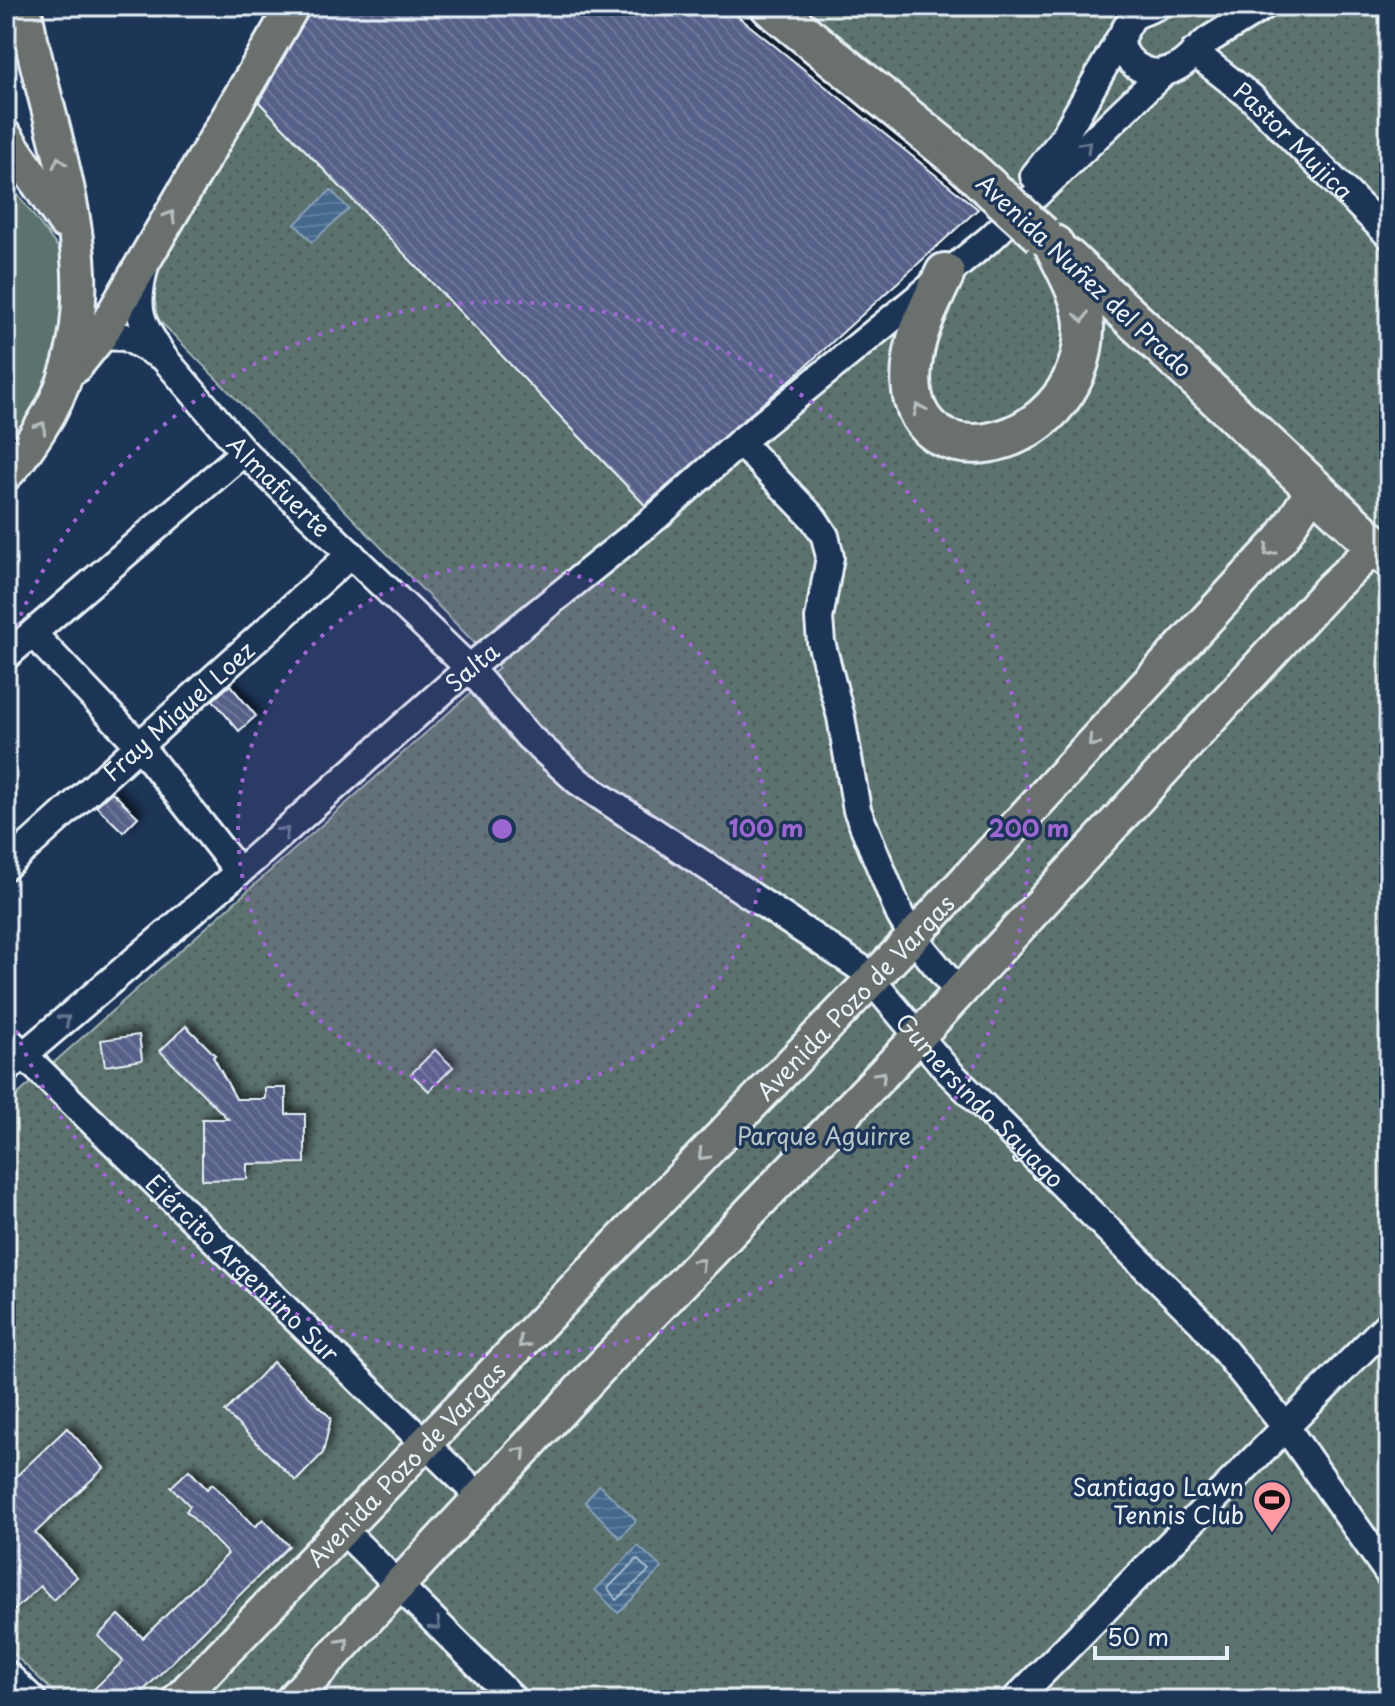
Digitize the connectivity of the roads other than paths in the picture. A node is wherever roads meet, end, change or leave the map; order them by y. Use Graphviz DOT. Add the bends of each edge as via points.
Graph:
graph roads {
  1 [pos="24,6"];
  2 [pos="293,6"];
  3 [pos="770,6"];
  4 [pos="1148,6"];
  5 [pos="1157,6"];
  6 [pos="1264,6"];
  7 [pos="1121,25"];
  8 [pos="1201,46"];
  9 [pos="1165,71"];
  10 [pos="6,137"];
  11 [pos="1389,235"];
  12 [pos="1048,240"];
  13 [pos="76,242"];
  14 [pos="147,256"];
  15 [pos="945,273"];
  16 [pos="90,332"];
  17 [pos="164,358"];
  18 [pos="740,442"];
  19 [pos="244,452"];
  20 [pos="6,474"];
  21 [pos="1314,488"];
  22 [pos="1383,552"];
  23 [pos="351,554"];
  24 [pos="33,634"];
  25 [pos="6,656"];
  26 [pos="469,668"];
  27 [pos="139,745"];
  28 [pos="6,866"];
  29 [pos="239,872"];
  30 [pos="913,937"];
  31 [pos="871,980"];
  32 [pos="958,992"];
  33 [pos="919,1036"];
  34 [pos="12,1054"];
  35 [pos="1389,1323"];
  36 [pos="1285,1426"];
  37 [pos="426,1443"];
  38 [pos="479,1496"];
  39 [pos="342,1529"];
  40 [pos="1389,1574"];
  41 [pos="396,1586"];
  42 [pos="6,1674"];
  43 [pos="33,1700"];
  44 [pos="178,1700"];
  45 [pos="292,1700"];
  46 [pos="514,1700"];
  47 [pos="1015,1700"];
  13 -- 1 [label="main road, one-way"];
  14 -- 2 [label="main road, one-way"];
  3 -- 12 [label="highway, Avenida Nuñez del Prado, bridge" via="958,159"];
  4 -- 5 [label="street"];
  4 -- 7 [label="street"];
  6 -- 8 [label="street"];
  7 -- 9 [label="street" via="1123,57 1130,65"];
  7 -- 15 [label="street" via="1050,159"];
  8 -- 9 [label="street"];
  8 -- 11 [label="street, Pastor Mujica"];
  15 -- 9 [label="street, one-way" via="991,238"];
  10 -- 13 [label="main road"];
  12 -- 15 [label="highway, one-way" via="1073,285 1084,328 1073,381 1046,416 1013,437 973,446 953,442 924,421 914,401 917,337"];
  12 -- 21 [label="highway, Avenida Nuñez del Prado"];
  13 -- 16 [label="main road"];
  14 -- 16 [label="main road"];
  14 -- 17 [label="street" via="137,306"];
  15 -- 18 [label="street, Salta"];
  16 -- 17 [label="street, Almafuerte" via="126,337"];
  20 -- 16 [label="main road, one-way" via="52,411"];
  17 -- 19 [label="street, Almafuerte"];
  18 -- 26 [label="street, Salta"];
  18 -- 30 [label="street" via="825,536 830,557 819,619 821,642 852,788 876,863"];
  19 -- 23 [label="street, Almafuerte"];
  19 -- 24 [label="street"];
  21 -- 22 [label="highway, Avenida Nuñez del Prado"];
  21 -- 30 [label="main road, Avenida Pozo de Vargas, one-way" via="1281,539"];
  22 -- 32 [label="main road" via="1330,589"];
  23 -- 26 [label="street, Almafuerte"];
  23 -- 27 [label="street, Fray Miguel Loez"];
  24 -- 25 [label="street"];
  24 -- 27 [label="street"];
  29 -- 26 [label="street, Salta, one-way"];
  26 -- 31 [label="street, Gumersindo Sayago" via="528,736 579,782 849,957"];
  27 -- 28 [label="street, Fray Miguel Loez"];
  27 -- 29 [label="street"];
  34 -- 29 [label="street, Salta, one-way"];
  30 -- 31 [label="main road, Avenida Pozo de Vargas"];
  30 -- 32 [label="street"];
  31 -- 33 [label="street, Gumersindo Sayago"];
  31 -- 37 [label="main road, Avenida Pozo de Vargas, one-way"];
  32 -- 33 [label="main road"];
  33 -- 36 [label="street, Gumersindo Sayago" via="1203,1324"];
  38 -- 33 [label="main road, one-way"];
  34 -- 37 [label="street, Ejército Argentino Sur"];
  35 -- 36 [label="street"];
  36 -- 40 [label="street, Gumersindo Sayago"];
  36 -- 47 [label="street"];
  37 -- 38 [label="street, Ejército Argentino Sur"];
  37 -- 39 [label="main road, Avenida Pozo de Vargas"];
  38 -- 41 [label="main road"];
  39 -- 41 [label="street"];
  39 -- 44 [label="main road, Avenida Pozo de Vargas"];
  45 -- 41 [label="main road, one-way"];
  41 -- 46 [label="street, one-way"];
  42 -- 43 [label="street"];
}
